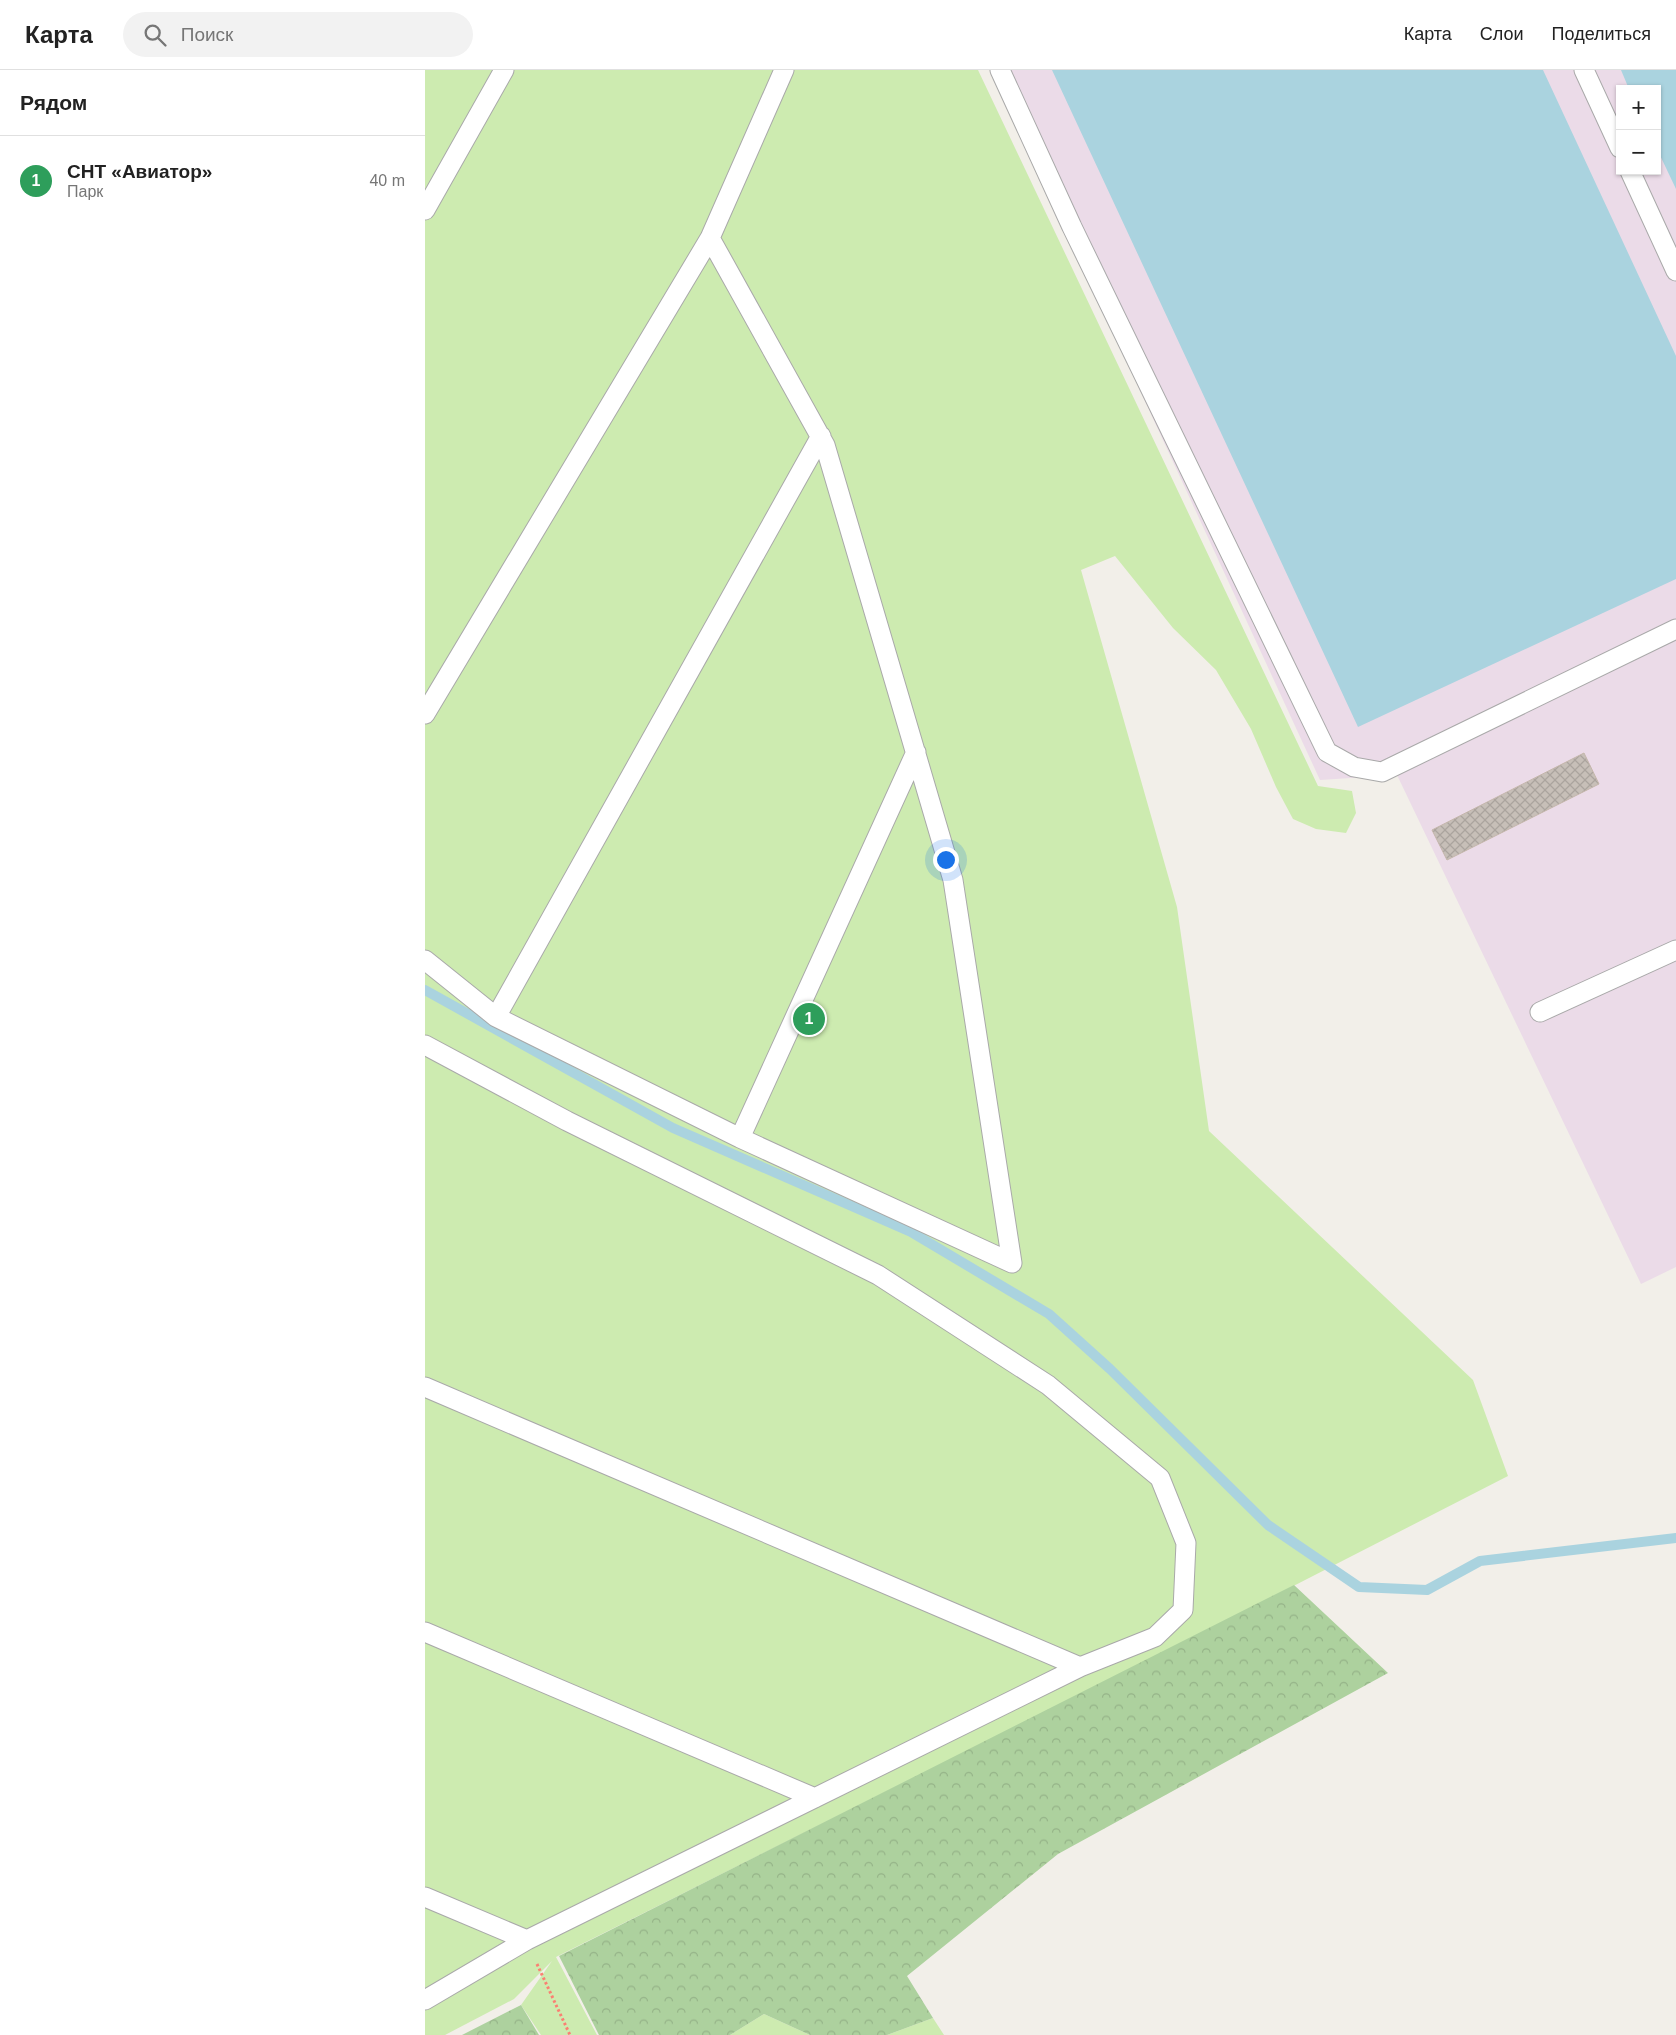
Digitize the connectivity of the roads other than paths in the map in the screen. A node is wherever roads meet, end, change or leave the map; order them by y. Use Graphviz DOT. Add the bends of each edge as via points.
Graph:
graph roads {
  1 [pos="504,70"];
  2 [pos="784,70"];
  3 [pos="1000,70"];
  4 [pos="1584,70"];
  5 [pos="1616,139"];
  6 [pos="1632,175"];
  7 [pos="425,210"];
  8 [pos="710,238"];
  9 [pos="1676,271"];
  10 [pos="821,436"];
  11 [pos="1676,629"];
  12 [pos="425,714"];
  13 [pos="916,752"];
  14 [pos="1676,950"];
  15 [pos="425,960"];
  16 [pos="1540,1012"];
  17 [pos="496,1017"];
  18 [pos="425,1045"];
  19 [pos="740,1138"];
  20 [pos="425,1387"];
  21 [pos="425,1632"];
  22 [pos="1080,1666"];
  23 [pos="815,1798"];
  24 [pos="425,1897"];
  25 [pos="527,1940"];
  26 [pos="425,2000"];
  1 -- 7 [label="lane"];
  2 -- 8 [label="lane"];
  3 -- 11 [label="lane" via="1072,227 1327,752 1354,767 1382,772"];
  4 -- 5 [label="lane"];
  6 -- 9 [label="lane"];
  8 -- 10 [label="lane"];
  8 -- 12 [label="lane"];
  10 -- 13 [label="lane"];
  10 -- 17 [label="lane"];
  13 -- 19 [label="lane"];
  13 -- 19 [label="lane" via="953,880 1013,1264"];
  14 -- 16 [label="lane"];
  15 -- 17 [label="lane"];
  17 -- 19 [label="lane"];
  18 -- 22 [label="lane" via="576,1125 878,1275 1048,1385 1160,1478 1186,1543 1183,1610 1155,1638"];
  20 -- 22 [label="lane"];
  21 -- 23 [label="lane"];
  22 -- 23 [label="lane"];
  23 -- 25 [label="lane"];
  24 -- 25 [label="lane"];
  25 -- 26 [label="lane"];
}
